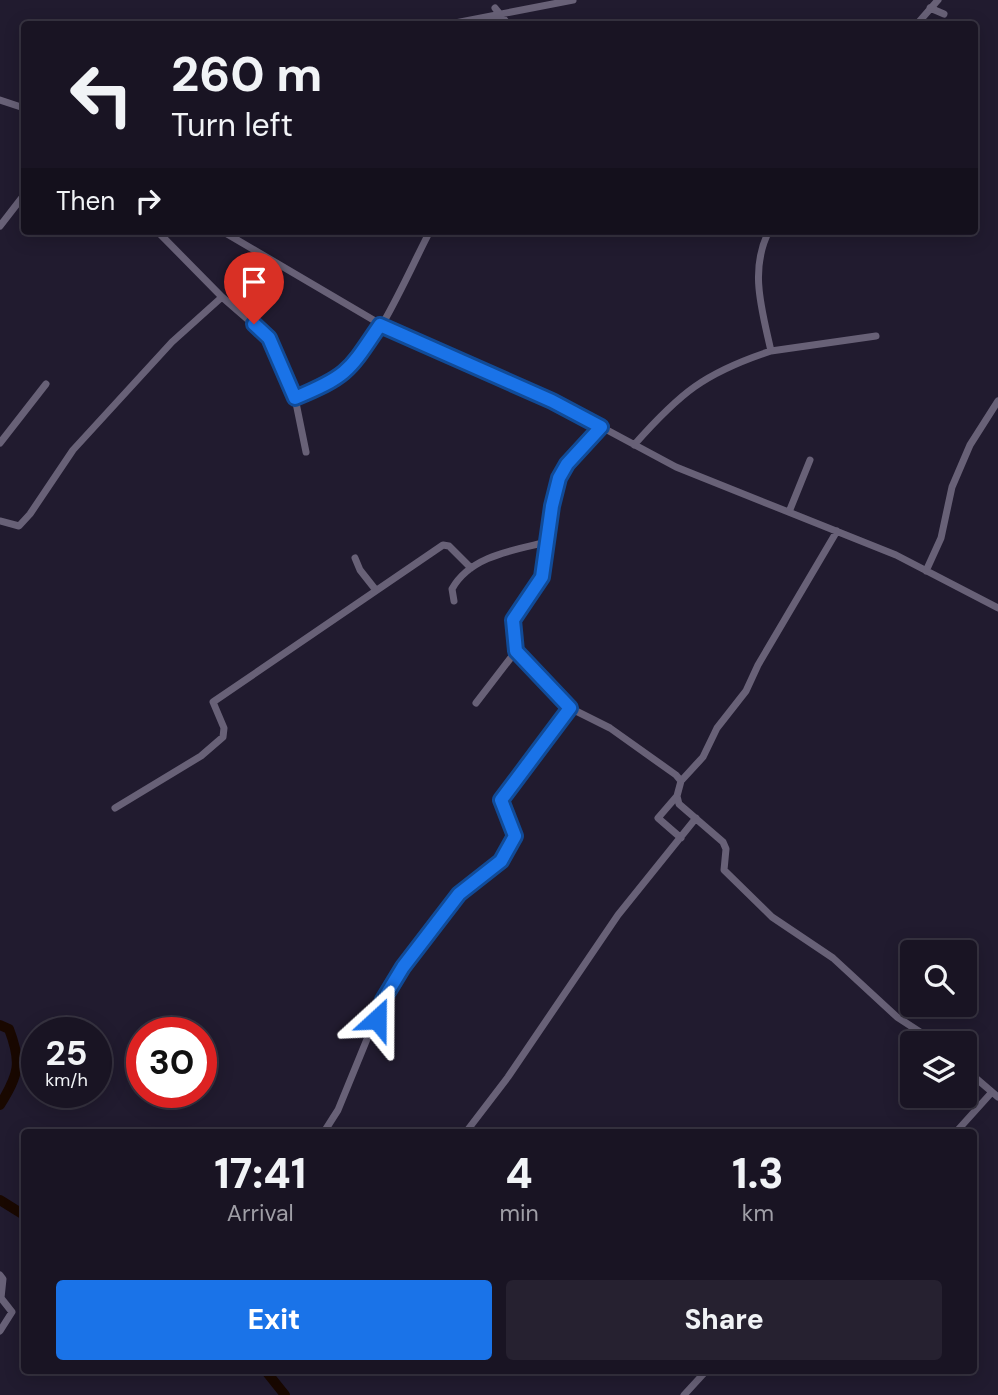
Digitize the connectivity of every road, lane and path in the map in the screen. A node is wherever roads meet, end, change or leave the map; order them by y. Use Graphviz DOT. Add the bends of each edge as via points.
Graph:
graph roads {
  1 [pos="573,0"];
  2 [pos="938,0"];
  3 [pos="930,8"];
  4 [pos="497,11"];
  5 [pos="944,14"];
  6 [pos="461,21"];
  7 [pos="505,21"];
  8 [pos="919,21"];
  9 [pos="0,100"];
  10 [pos="21,107"];
  11 [pos="21,199"];
  12 [pos="0,226"];
  13 [pos="161,235"];
  14 [pos="229,235"];
  15 [pos="428,235"];
  16 [pos="767,235"];
  17 [pos="222,297"];
  18 [pos="380,325"];
  19 [pos="876,336"];
  20 [pos="771,351"];
  21 [pos="46,384"];
  22 [pos="295,398"];
  23 [pos="998,401"];
  24 [pos="601,427"];
  25 [pos="0,443"];
  26 [pos="634,445"];
  27 [pos="306,452"];
  28 [pos="810,460"];
  29 [pos="789,512"];
  30 [pos="0,521"];
  31 [pos="837,531"];
  32 [pos="547,542"];
  33 [pos="355,558"];
  34 [pos="471,568"];
  35 [pos="926,571"];
  36 [pos="376,589"];
  37 [pos="454,601"];
  38 [pos="998,608"];
  39 [pos="516,651"];
  40 [pos="476,703"];
  41 [pos="570,708"];
  42 [pos="681,780"];
  43 [pos="677,796"];
  44 [pos="115,808"];
  45 [pos="696,818"];
  46 [pos="681,838"];
  47 [pos="919,1031"];
  48 [pos="977,1079"];
  49 [pos="995,1094"];
  50 [pos="326,1129"];
  51 [pos="468,1129"];
  52 [pos="959,1129"];
  53 [pos="0,1275"];
  54 [pos="0,1331"];
  55 [pos="703,1374"];
  56 [pos="684,1395"];
  1 -- 4 [label="street"];
  2 -- 3 [label="street"];
  3 -- 5 [label="street"];
  3 -- 8 [label="street"];
  4 -- 6 [label="street"];
  4 -- 7 [label="street"];
  9 -- 10 [label="street"];
  11 -- 12 [label="street"];
  13 -- 17 [label="street"];
  14 -- 18 [label="street"];
  15 -- 18 [label="street"];
  16 -- 20 [label="street" via="758,278"];
  17 -- 22 [label="street" via="269,338"];
  17 -- 30 [label="street" via="172,342 72,450 19,526"];
  18 -- 22 [label="street" via="348,371"];
  18 -- 24 [label="street"];
  19 -- 20 [label="street"];
  20 -- 26 [label="street" via="727,367 685,390"];
  21 -- 25 [label="street"];
  22 -- 27 [label="street"];
  23 -- 35 [label="street" via="952,487 941,538"];
  24 -- 26 [label="street"];
  24 -- 32 [label="street" via="559,478"];
  26 -- 29 [label="street" via="676,467"];
  28 -- 29 [label="street"];
  29 -- 31 [label="street"];
  31 -- 35 [label="street"];
  31 -- 42 [label="street" via="746,691 703,757"];
  32 -- 34 [label="street" via="504,552"];
  32 -- 39 [label="street" via="542,577 513,620"];
  33 -- 36 [label="street"];
  34 -- 36 [label="street" via="443,545"];
  34 -- 37 [label="street" via="452,589"];
  35 -- 38 [label="street"];
  36 -- 44 [label="street" via="213,702 223,737 201,756"];
  39 -- 40 [label="street"];
  39 -- 41 [label="street"];
  41 -- 42 [label="street" via="610,728"];
  41 -- 50 [label="street" via="501,800 515,836 511,845 501,861 459,894 403,967 383,1000"];
  42 -- 43 [label="street"];
  43 -- 45 [label="street" via="679,804"];
  43 -- 46 [label="street" via="658,818"];
  45 -- 46 [label="street"];
  45 -- 47 [label="street" via="723,842 724,870 755,901 833,958"];
  46 -- 51 [label="street" via="618,915"];
  48 -- 49 [label="street"];
  49 -- 52 [label="street"];
  53 -- 54 [label="street" via="1,1298 12,1312"];
  55 -- 56 [label="street"];
}
